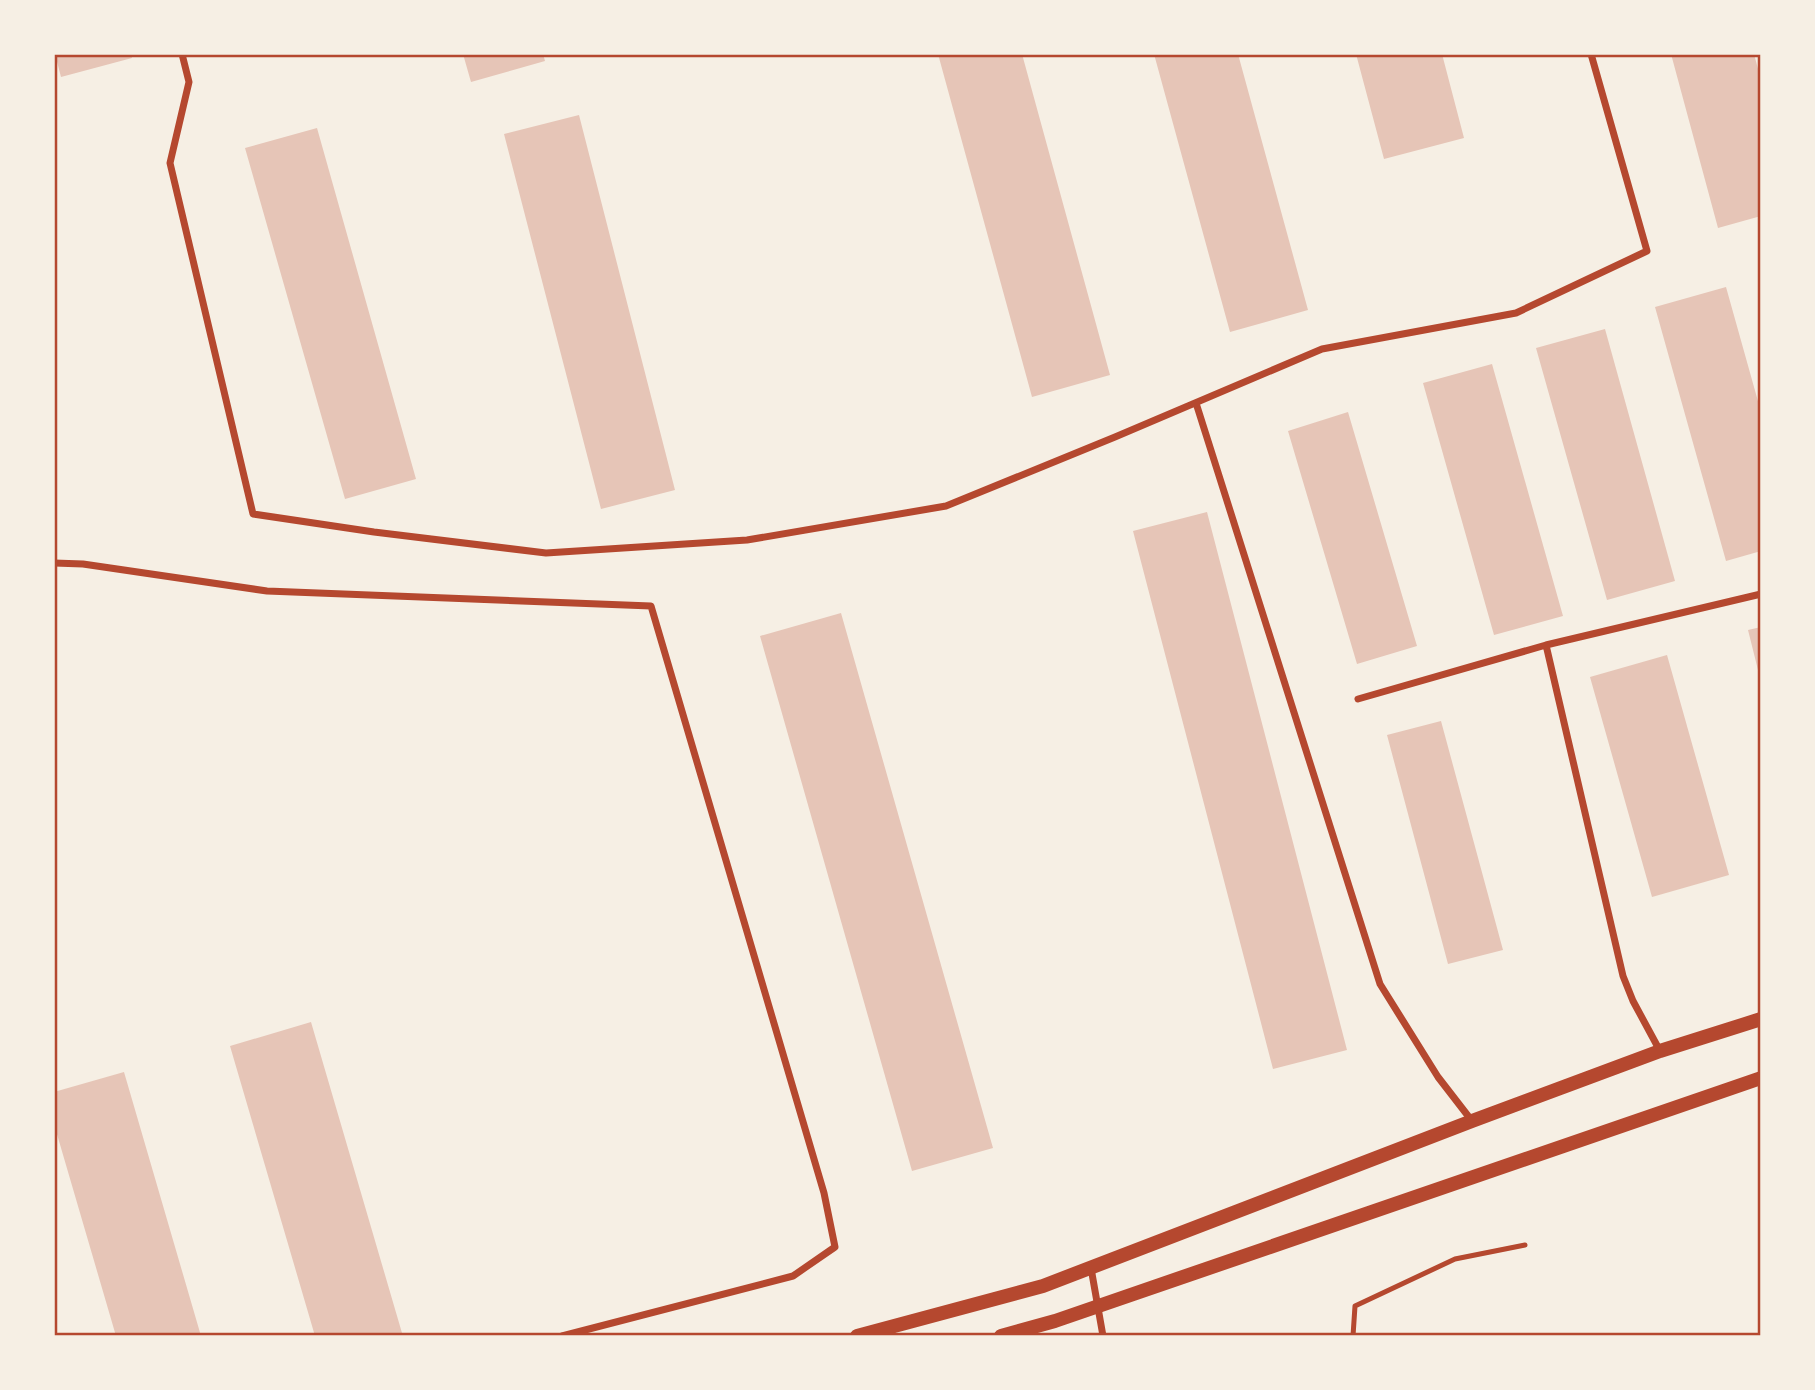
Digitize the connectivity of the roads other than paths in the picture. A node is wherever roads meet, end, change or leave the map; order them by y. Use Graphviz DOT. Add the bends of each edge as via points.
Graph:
graph roads {
  1 [pos="182,54"];
  2 [pos="1591,54"];
  3 [pos="1196,403"];
  4 [pos="54,564"];
  5 [pos="1761,594"];
  6 [pos="1546,645"];
  7 [pos="1358,699"];
  8 [pos="1761,1019"];
  9 [pos="1660,1051"];
  10 [pos="1761,1078"];
  11 [pos="1472,1121"];
  12 [pos="1525,1245"];
  13 [pos="1091,1268"];
  14 [pos="1098,1305"];
  15 [pos="562,1336"];
  16 [pos="856,1336"];
  17 [pos="1001,1336"];
  18 [pos="1103,1336"];
  19 [pos="1353,1336"];
  1 -- 3 [label="street" via="189,82 170,163 253,514 546,552 747,540 946,506"];
  2 -- 3 [label="street" via="1647,251 1516,313 1322,349"];
  3 -- 11 [label="street" via="1380,984 1438,1077"];
  4 -- 15 [label="street" via="83,564 267,591 651,606 824,1193 835,1247 793,1276"];
  5 -- 6 [label="street"];
  6 -- 7 [label="street"];
  6 -- 9 [label="street" via="1623,976"];
  8 -- 9 [label="main road"];
  9 -- 11 [label="main road"];
  10 -- 14 [label="main road"];
  11 -- 13 [label="main road"];
  12 -- 19 [label="lane" via="1455,1259 1354,1306"];
  13 -- 14 [label="street"];
  13 -- 16 [label="main road" via="1043,1286"];
  14 -- 17 [label="main road"];
  14 -- 18 [label="street"];
}
